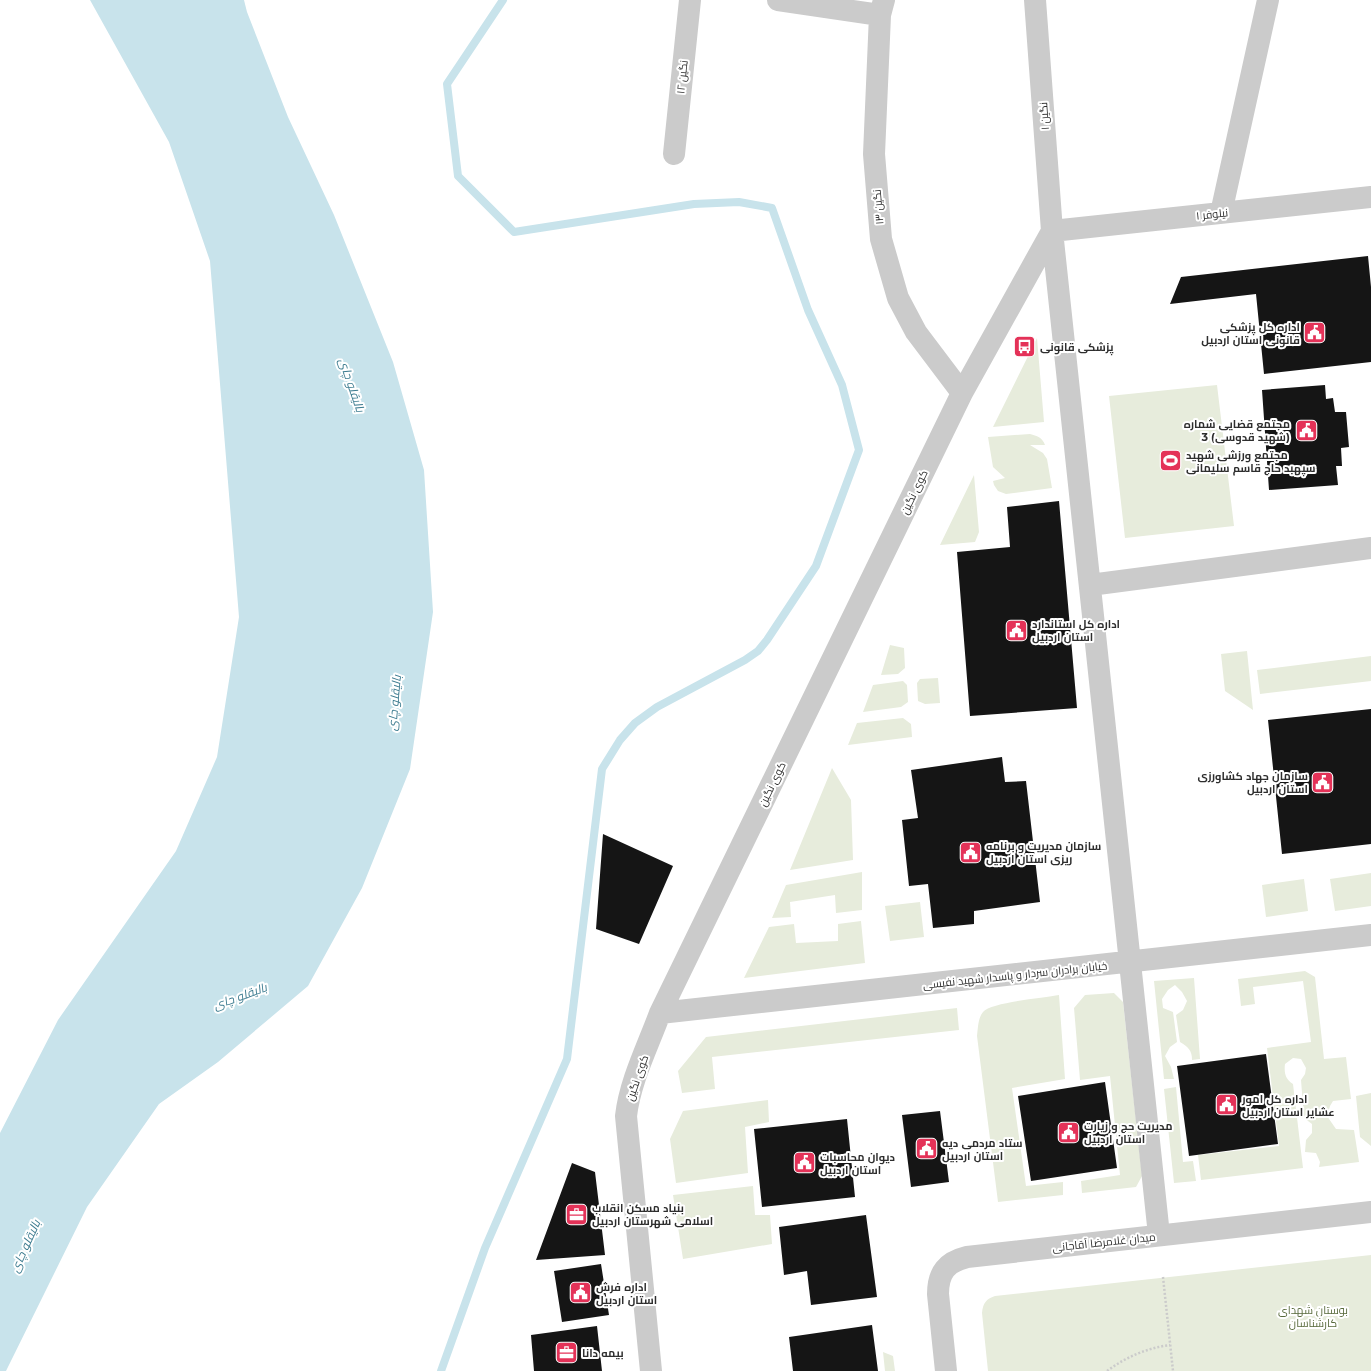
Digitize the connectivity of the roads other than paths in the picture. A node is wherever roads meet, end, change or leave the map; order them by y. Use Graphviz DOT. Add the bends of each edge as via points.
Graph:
graph roads {
  1 [pos="690,0"];
  2 [pos="778,0"];
  3 [pos="1035,0"];
  4 [pos="1268,0"];
  5 [pos="882,8"];
  6 [pos="674,154"];
  7 [pos="1371,197"];
  8 [pos="1221,213"];
  9 [pos="1052,231"];
  10 [pos="962,393"];
  11 [pos="1371,548"];
  12 [pos="1090,585"];
  13 [pos="1371,935"];
  14 [pos="1130,962"];
  15 [pos="660,1013"];
  16 [pos="1371,1212"];
  17 [pos="1159,1236"];
  18 [pos="651,1371"];
  19 [pos="946,1371"];
  1 -- 6 [label="street, نگین ۱۲"];
  2 -- 5 [label="street"];
  3 -- 9 [label="street, نگین ۱"];
  4 -- 8 [label="street"];
  5 -- 10 [label="street, نگین ۱۳" via="874,154 881,239 898,298 916,332"];
  7 -- 8 [label="street, نیلوفر ۱"];
  8 -- 9 [label="street, نیلوفر ۱"];
  9 -- 10 [label="street, کوی نگین"];
  9 -- 12 [label="street, نگین ۱"];
  10 -- 15 [label="street, کوی نگین"];
  11 -- 12 [label="street"];
  12 -- 14 [label="street, نگین ۱"];
  13 -- 14 [label="street, خیابان برادران سردار و پاسدار شهید نفیسی"];
  14 -- 15 [label="street, خیابان برادران سردار و پاسدار شهید نفیسی"];
  14 -- 17 [label="street, نگین ۱"];
  15 -- 18 [label="street, کوی نگین" via="628,1101 626,1116"];
  16 -- 17 [label="street, میدان غلامرضا آقاجانی"];
  17 -- 19 [label="street, میدان غلامرضا آقاجانی" via="968,1257 948,1265 938,1283"];
}
